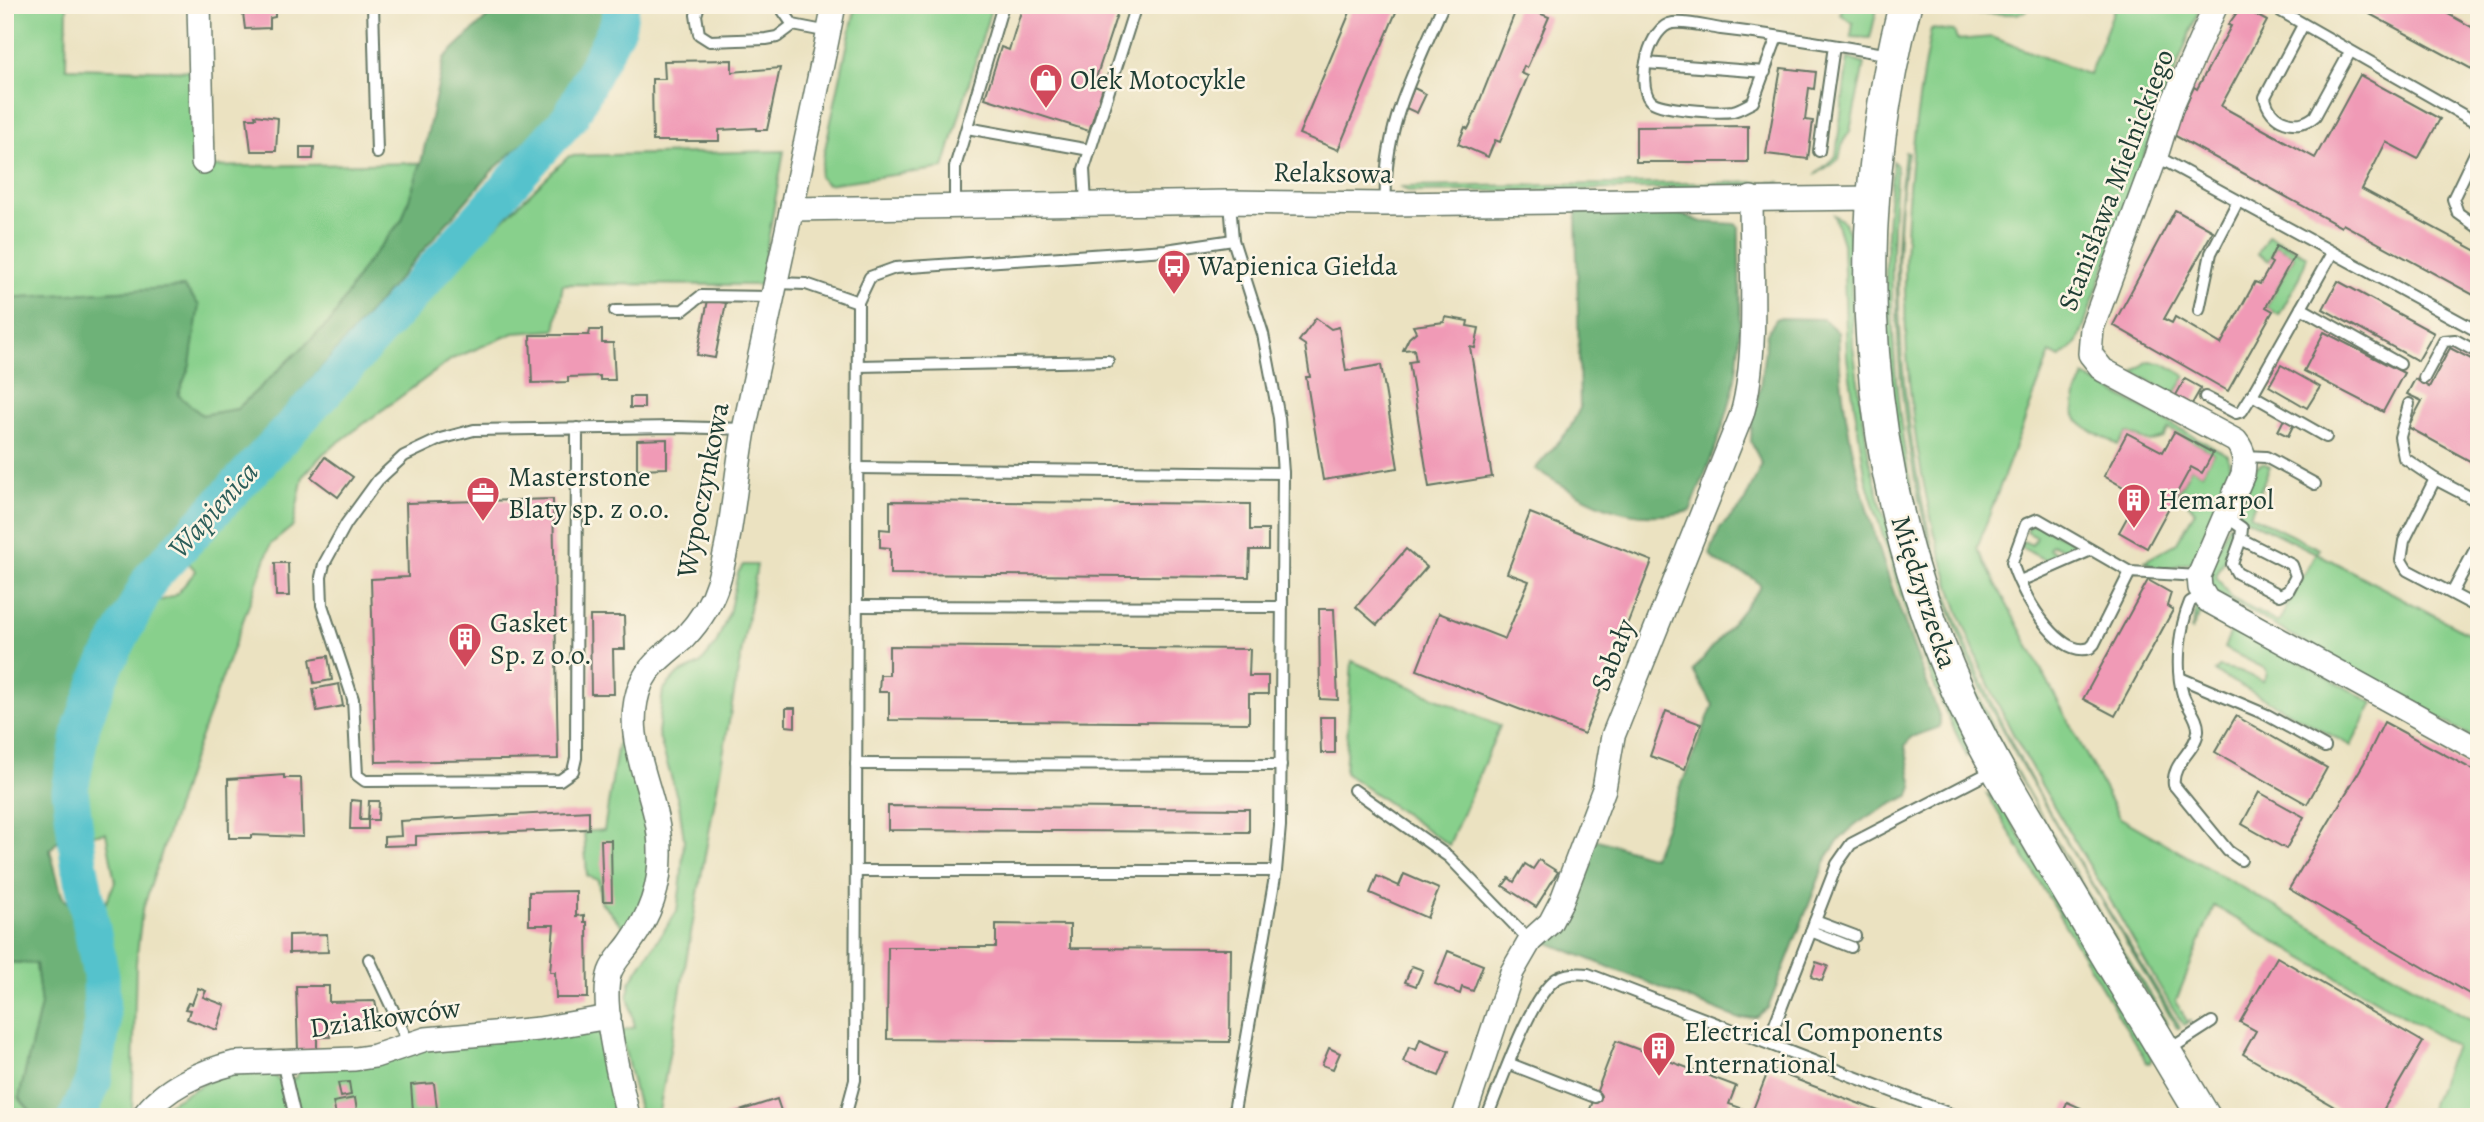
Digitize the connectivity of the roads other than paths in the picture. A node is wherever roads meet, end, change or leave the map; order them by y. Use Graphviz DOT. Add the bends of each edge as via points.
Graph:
graph roads {
  1 [pos="199,5"];
  2 [pos="373,5"];
  3 [pos="699,5"];
  4 [pos="779,5"];
  5 [pos="834,5"];
  6 [pos="1003,5"];
  7 [pos="1136,5"];
  8 [pos="1443,5"];
  9 [pos="1905,5"];
  10 [pos="2216,5"];
  11 [pos="2270,5"];
  12 [pos="2303,25"];
  13 [pos="793,26"];
  14 [pos="829,32"];
  15 [pos="1777,37"];
  16 [pos="1834,46"];
  17 [pos="2350,52"];
  18 [pos="1893,56"];
  19 [pos="1646,63"];
  20 [pos="1765,72"];
  21 [pos="2479,124"];
  22 [pos="967,128"];
  23 [pos="2479,145"];
  24 [pos="1090,150"];
  25 [pos="1819,151"];
  26 [pos="377,153"];
  27 [pos="2156,156"];
  28 [pos="203,162"];
  29 [pos="1751,198"];
  30 [pos="1872,198"];
  31 [pos="2238,201"];
  32 [pos="1230,202"];
  33 [pos="1086,204"];
  34 [pos="1386,204"];
  35 [pos="955,206"];
  36 [pos="793,209"];
  37 [pos="2479,228"];
  38 [pos="1233,240"];
  39 [pos="2332,253"];
  40 [pos="776,290"];
  41 [pos="858,302"];
  42 [pos="2301,308"];
  43 [pos="2199,310"];
  44 [pos="615,311"];
  45 [pos="2479,332"];
  46 [pos="2479,353"];
  47 [pos="1108,361"];
  48 [pos="2400,364"];
  49 [pos="858,366"];
  50 [pos="2424,378"];
  51 [pos="2252,395"];
  52 [pos="2205,397"];
  53 [pos="2409,404"];
  54 [pos="578,428"];
  55 [pos="745,429"];
  56 [pos="2326,436"];
  57 [pos="2245,456"];
  58 [pos="857,468"];
  59 [pos="1283,473"];
  60 [pos="2435,479"];
  61 [pos="2315,484"];
  62 [pos="2479,502"];
  63 [pos="2225,516"];
  64 [pos="2241,539"];
  65 [pos="2479,542"];
  66 [pos="2091,550"];
  67 [pos="2130,572"];
  68 [pos="2020,581"];
  69 [pos="2201,585"];
  70 [pos="2452,593"];
  71 [pos="857,606"];
  72 [pos="1281,607"];
  73 [pos="2479,608"];
  74 [pos="2180,678"];
  75 [pos="2325,747"];
  76 [pos="2479,750"];
  77 [pos="856,764"];
  78 [pos="1281,765"];
  79 [pos="1997,769"];
  80 [pos="1354,790"];
  81 [pos="2241,860"];
  82 [pos="856,871"];
  83 [pos="1276,871"];
  84 [pos="1813,926"];
  85 [pos="1530,941"];
  86 [pos="1853,942"];
  87 [pos="369,959"];
  88 [pos="609,1017"];
  89 [pos="2212,1022"];
  90 [pos="1768,1042"];
  91 [pos="409,1044"];
  92 [pos="2165,1052"];
  93 [pos="282,1061"];
  94 [pos="1510,1064"];
  95 [pos="1595,1097"];
  96 [pos="143,1117"];
  97 [pos="295,1117"];
  98 [pos="628,1117"];
  99 [pos="845,1117"];
  100 [pos="1233,1117"];
  101 [pos="1464,1117"];
  102 [pos="1487,1117"];
  103 [pos="1958,1117"];
  104 [pos="2203,1117"];
  1 -- 28 [label="street"];
  2 -- 26 [label="lane"];
  3 -- 13 [label="lane" via="697,28 710,41 777,37"];
  4 -- 13 [label="lane"];
  5 -- 14 [label="street, Wypoczynkowa"];
  6 -- 22 [label="lane"];
  7 -- 24 [label="lane"];
  8 -- 34 [label="lane" via="1391,130"];
  9 -- 18 [label="main road, Międzyrzecka"];
  10 -- 27 [label="street, Stanisława Mielnickiego" via="2172,105"];
  11 -- 12 [label="lane"];
  12 -- 17 [label="lane"];
  12 -- 17 [label="lane" via="2265,97 2274,116 2297,125 2315,116"];
  13 -- 14 [label="lane"];
  14 -- 36 [label="street, Wypoczynkowa"];
  15 -- 16 [label="lane"];
  15 -- 19 [label="lane" via="1673,23 1659,29"];
  15 -- 20 [label="lane"];
  16 -- 18 [label="lane"];
  16 -- 25 [label="lane"];
  17 -- 21 [label="lane"];
  18 -- 30 [label="main road, Międzyrzecka"];
  19 -- 20 [label="lane"];
  19 -- 20 [label="lane" via="1644,85 1649,100 1660,108 1734,111 1753,102"];
  22 -- 24 [label="lane"];
  22 -- 35 [label="lane" via="956,167"];
  23 -- 37 [label="lane" via="2454,198 2458,213"];
  24 -- 33 [label="lane" via="1084,169"];
  27 -- 31 [label="lane"];
  27 -- 57 [label="street, Stanisława Mielnickiego" via="2092,328 2090,354 2103,370 2236,442"];
  29 -- 30 [label="street, Relaksowa"];
  29 -- 34 [label="street, Relaksowa"];
  29 -- 85 [label="street, Sabały" via="1749,392 1613,736 1604,789 1562,900 1550,923"];
  30 -- 79 [label="main road, Międzyrzecka" via="1871,344 1879,426 1895,507 1934,634"];
  31 -- 39 [label="lane"];
  31 -- 43 [label="lane" via="2211,253"];
  32 -- 33 [label="street, Relaksowa"];
  32 -- 34 [label="street, Relaksowa"];
  32 -- 38 [label="lane"];
  33 -- 35 [label="street, Relaksowa"];
  35 -- 36 [label="street, Relaksowa"];
  36 -- 40 [label="street, Wypoczynkowa"];
  38 -- 41 [label="lane" via="1166,250 895,268 870,277"];
  38 -- 59 [label="lane" via="1273,378"];
  39 -- 42 [label="lane"];
  39 -- 45 [label="lane"];
  40 -- 41 [label="lane" via="806,284"];
  40 -- 44 [label="lane" via="701,296 683,310"];
  40 -- 55 [label="street, Wypoczynkowa"];
  41 -- 49 [label="lane"];
  42 -- 48 [label="lane"];
  42 -- 51 [label="lane"];
  46 -- 50 [label="lane" via="2455,340 2444,341"];
  47 -- 49 [label="lane"];
  49 -- 58 [label="lane"];
  51 -- 52 [label="lane" via="2236,413"];
  51 -- 56 [label="lane"];
  53 -- 60 [label="lane" via="2400,437 2404,458"];
  54 -- 54 [label="lane" via="474,430 440,439 404,456 378,480 340,533 324,564 322,605 353,699 357,775 365,781 560,780 573,771"];
  54 -- 55 [label="lane"];
  55 -- 88 [label="street, Wypoczynkowa" via="718,582 686,636 654,663 636,699 635,743 658,825 658,881 648,913 611,968"];
  57 -- 61 [label="lane" via="2266,457"];
  57 -- 63 [label="street"];
  58 -- 59 [label="lane"];
  58 -- 71 [label="lane"];
  59 -- 72 [label="lane"];
  60 -- 62 [label="lane"];
  60 -- 70 [label="lane" via="2404,541 2401,560 2407,570"];
  63 -- 64 [label="lane" via="2242,528"];
  63 -- 69 [label="street"];
  64 -- 64 [label="lane" via="2232,564 2237,573 2280,595 2288,591 2296,576 2292,565"];
  65 -- 70 [label="lane"];
  66 -- 67 [label="lane"];
  66 -- 68 [label="lane"];
  66 -- 68 [label="lane" via="2032,519 2013,557"];
  67 -- 68 [label="lane" via="2094,644 2085,650 2050,633"];
  67 -- 69 [label="lane"];
  69 -- 74 [label="lane" via="2187,609"];
  69 -- 76 [label="street" via="2218,608"];
  70 -- 73 [label="lane"];
  71 -- 72 [label="lane"];
  71 -- 77 [label="lane"];
  72 -- 78 [label="lane"];
  74 -- 75 [label="lane" via="2257,710"];
  74 -- 81 [label="lane" via="2198,731 2175,771 2174,785"];
  77 -- 78 [label="lane"];
  77 -- 82 [label="lane"];
  78 -- 83 [label="lane"];
  79 -- 84 [label="lane" via="1851,844 1837,864"];
  79 -- 92 [label="main road, Międzyrzecka"];
  80 -- 85 [label="lane" via="1450,857"];
  82 -- 83 [label="lane"];
  82 -- 99 [label="lane" via="855,1080"];
  83 -- 100 [label="lane"];
  84 -- 86 [label="lane"];
  84 -- 90 [label="lane"];
  85 -- 101 [label="street, Sabały" via="1512,972"];
  87 -- 91 [label="lane"];
  88 -- 91 [label="street, Działkowców"];
  88 -- 98 [label="street, Wypoczynkowa"];
  89 -- 92 [label="lane"];
  90 -- 94 [label="lane" via="1588,974 1573,973 1559,978 1541,995"];
  90 -- 103 [label="lane"];
  91 -- 93 [label="street, Działkowców" via="365,1057"];
  92 -- 104 [label="main road, Międzyrzecka"];
  93 -- 96 [label="street, Działkowców" via="218,1067 178,1086"];
  93 -- 97 [label="lane"];
  94 -- 95 [label="lane"];
  94 -- 102 [label="lane"];
}
